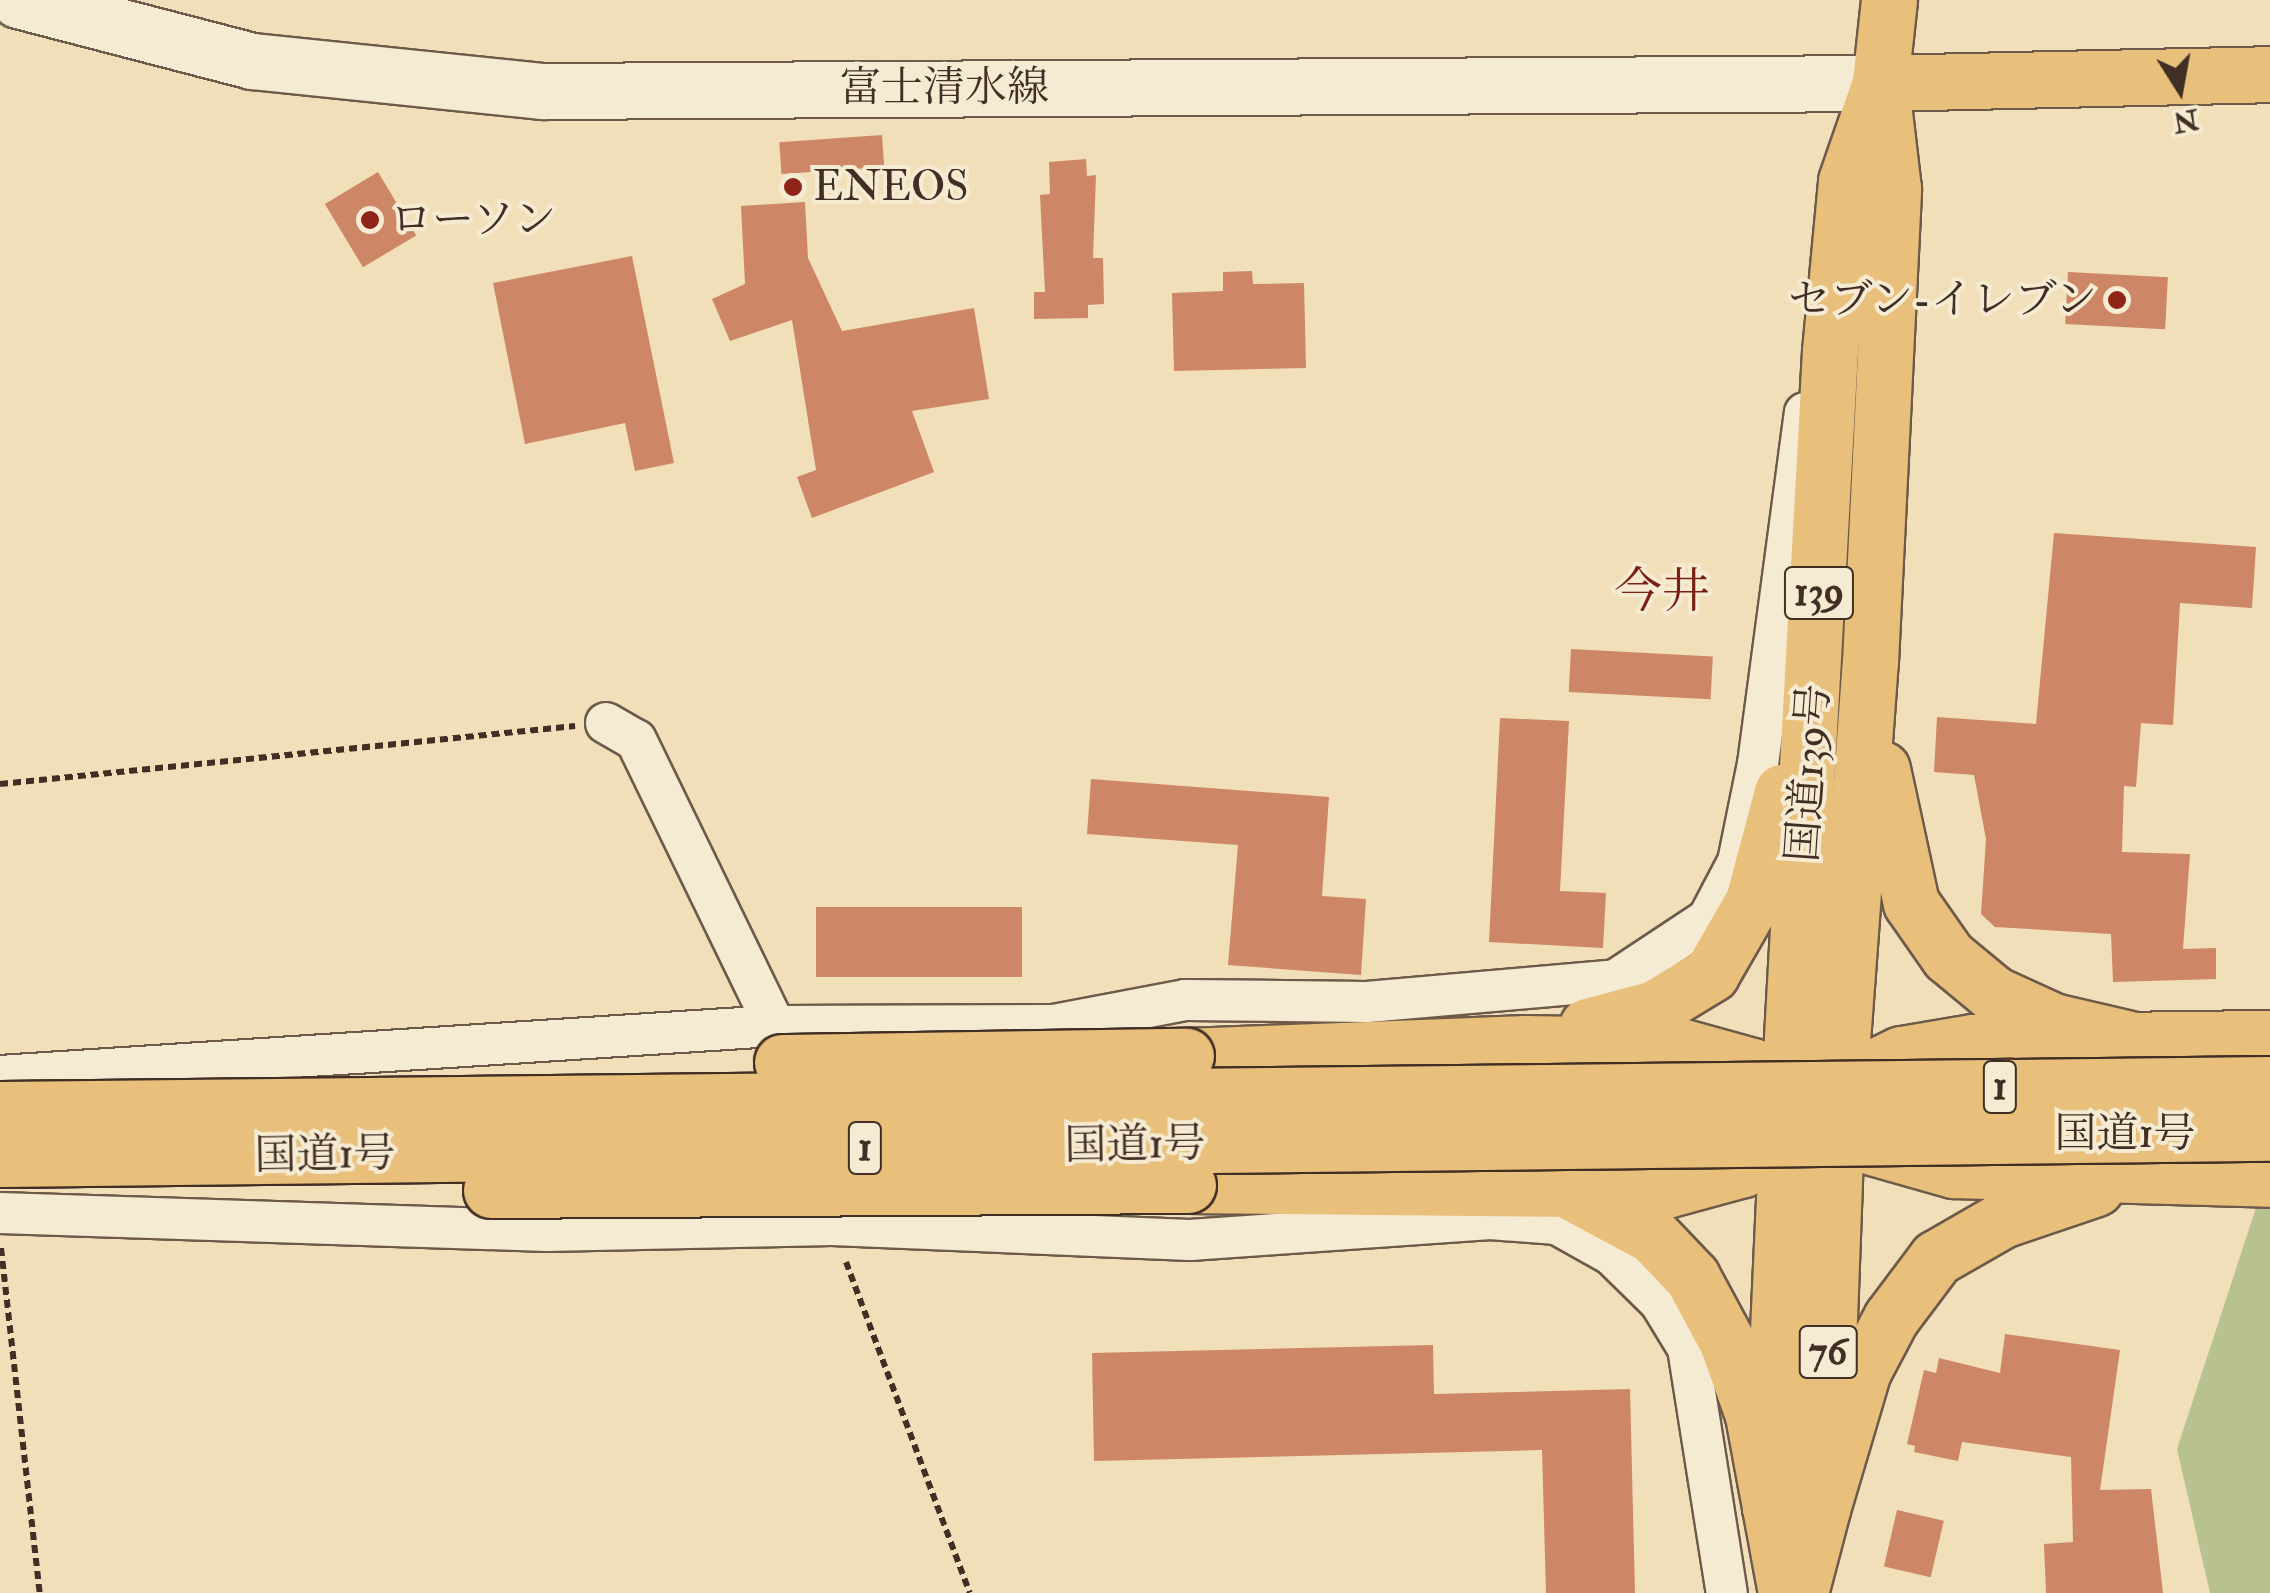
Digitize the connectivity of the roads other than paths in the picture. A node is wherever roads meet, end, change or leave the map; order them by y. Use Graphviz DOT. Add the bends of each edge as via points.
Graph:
graph roads {
  1 [pos="18,0"];
  2 [pos="1888,0"];
  3 [pos="2270,74"];
  4 [pos="1880,83"];
  5 [pos="1830,351"];
  6 [pos="1816,653"];
  7 [pos="1870,662"];
  8 [pos="606,723"];
  9 [pos="777,1032"];
  10 [pos="2126,1038"];
  11 [pos="1526,1043"];
  12 [pos="2262,1054"];
  13 [pos="0,1076"];
  14 [pos="0,1106"];
  15 [pos="1813,1110"];
  16 [pos="0,1159"];
  17 [pos="2262,1164"];
  18 [pos="0,1171"];
  19 [pos="2128,1178"];
  20 [pos="1568,1191"];
  21 [pos="0,1213"];
  22 [pos="1796,1508"];
  23 [pos="1727,1593"];
  24 [pos="1786,1593"];
  25 [pos="1800,1593"];
  1 -- 4 [label="main road, 富士清水線" via="252,62 542,90"];
  2 -- 4 [label="main road"];
  3 -- 4 [label="main road"];
  4 -- 5 [label="main road, 国道139号 / 139" via="1846,181"];
  4 -- 7 [label="main road, 国道139号 / 139" via="1893,189"];
  5 -- 6 [label="main road, 国道139号 / 139"];
  5 -- 9 [label="street" via="1802,420 1758,764 1738,862 1708,919 1663,955 1616,980 1554,990 1367,1002 1186,1000 1054,1026"];
  6 -- 11 [label="main road, 1" via="1753,902 1712,974 1655,1008"];
  6 -- 15 [label="main road, 国道139号 / 139"];
  7 -- 10 [label="main road, 1" via="1886,805 1911,903 1948,956 1994,994 2053,1021"];
  7 -- 15 [label="main road, 国道139号 / 139"];
  8 -- 9 [label="street" via="636,740"];
  9 -- 13 [label="street"];
  10 -- 12 [label="main road, 1"];
  10 -- 15 [label="main road, 1" via="1972,1042 1901,1054"];
  11 -- 14 [label="main road, 1, bridge" via="1186,1056 482,1066"];
  11 -- 15 [label="main road, 1" via="1680,1046 1752,1066"];
  12 -- 14 [label="main road, 国道1号 / 1, bridge"];
  15 -- 19 [label="main road, 1" via="1878,1153 1954,1170"];
  15 -- 20 [label="main road, 1" via="1743,1169 1666,1190"];
  15 -- 22 [label="main road, 76"];
  16 -- 17 [label="main road, 国道1号 / 1, bridge"];
  17 -- 19 [label="main road, 1"];
  18 -- 20 [label="main road, 1, bridge" via="180,1187"];
  19 -- 22 [label="main road, 1" via="2002,1220 1936,1258 1890,1318"];
  20 -- 22 [label="main road, 1" via="1653,1236 1692,1277 1727,1342"];
  21 -- 23 [label="street" via="547,1231 829,1214 1190,1240 1490,1219 1557,1224 1612,1255 1660,1302 1688,1348"];
  22 -- 24 [label="main road, 76"];
  22 -- 25 [label="main road, 76"];
}
